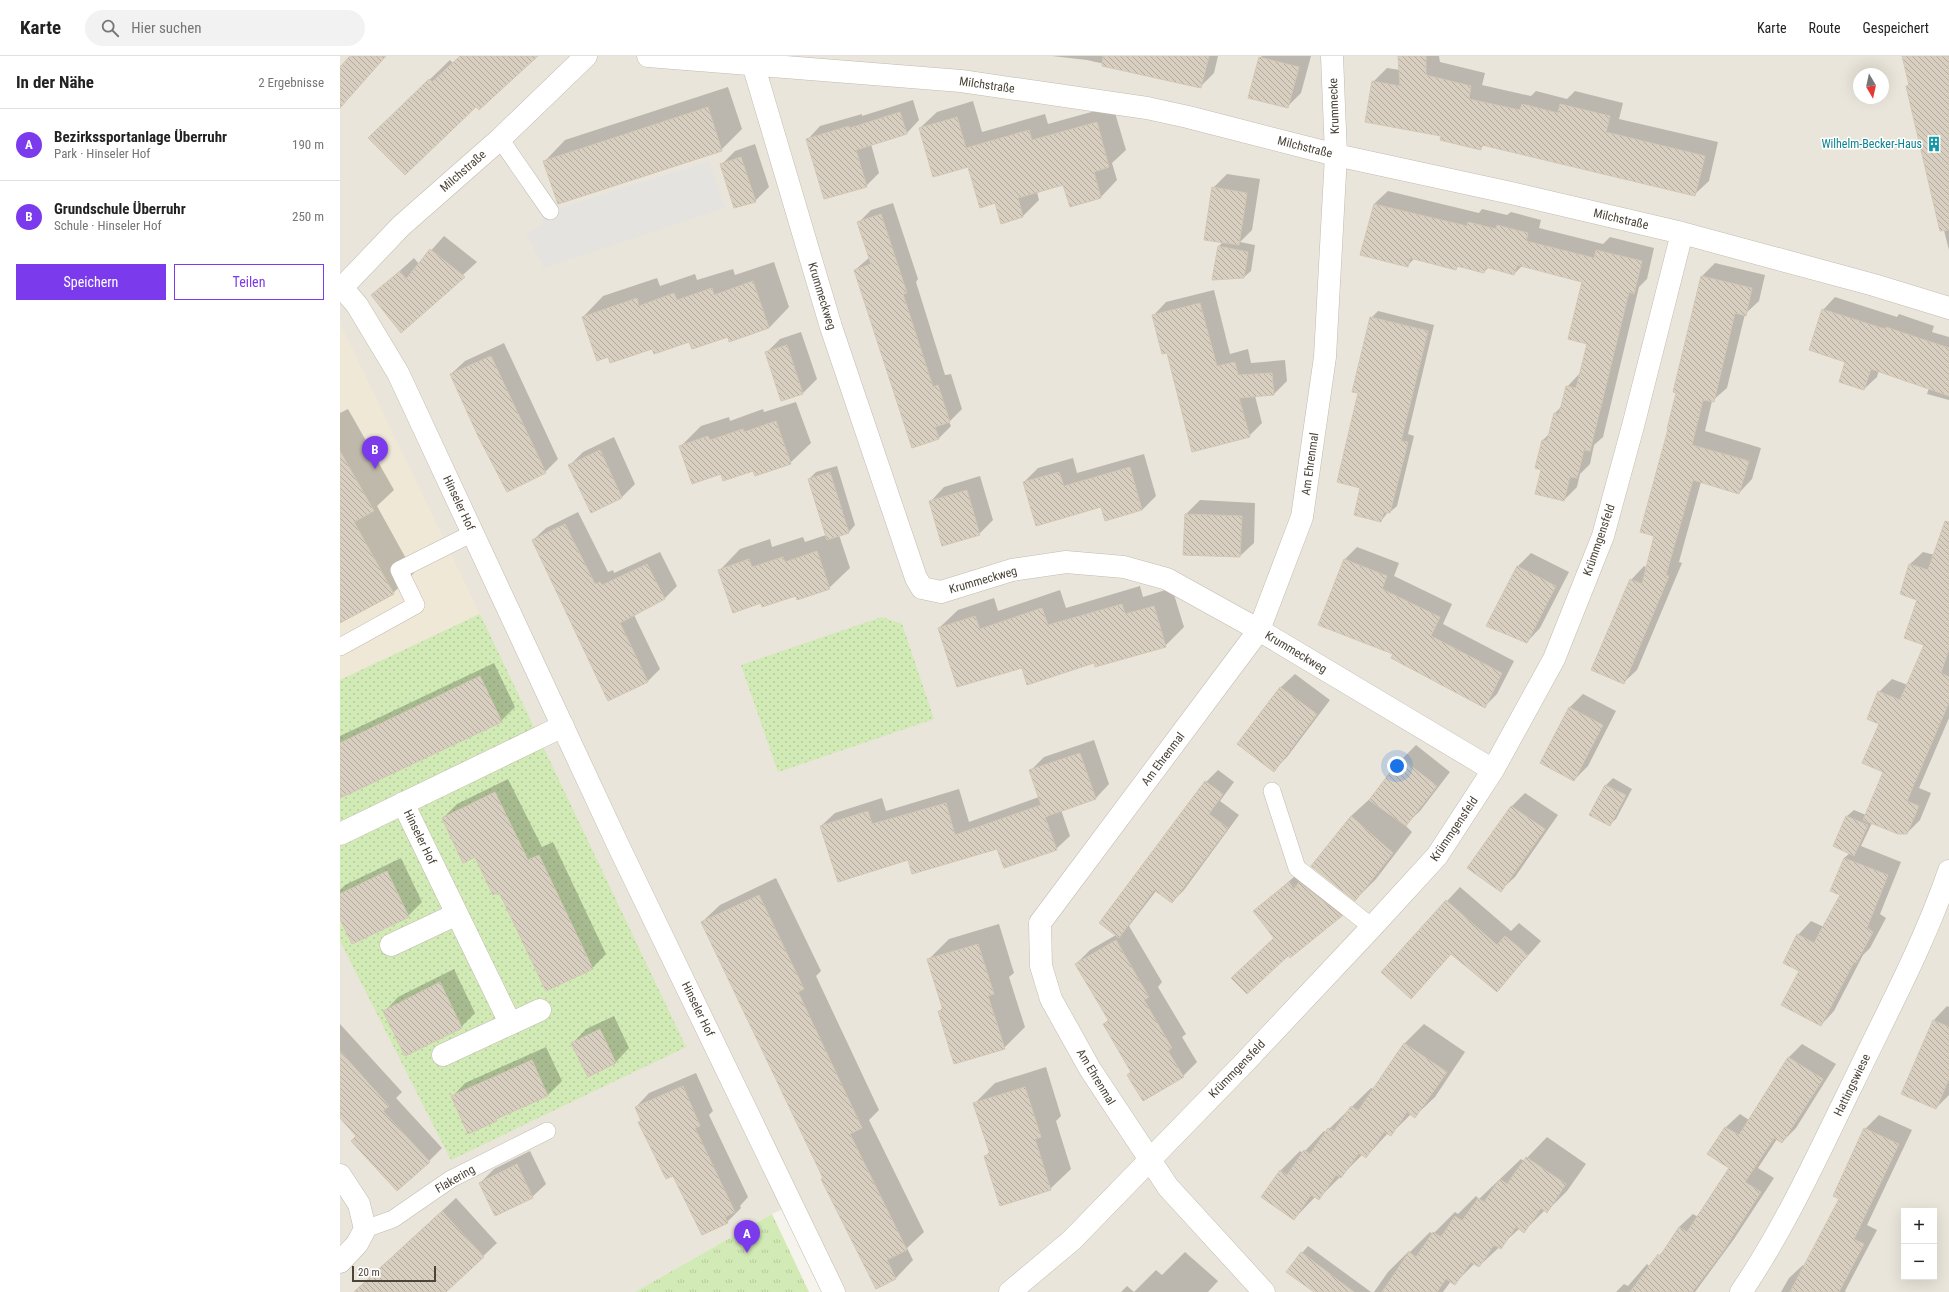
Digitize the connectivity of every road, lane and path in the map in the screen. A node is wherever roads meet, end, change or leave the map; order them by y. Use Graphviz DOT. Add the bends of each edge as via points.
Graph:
graph roads {
  1 [pos="586,56"];
  2 [pos="648,56"];
  3 [pos="1332,56"];
  4 [pos="753,64"];
  5 [pos="500,139"];
  6 [pos="1336,155"];
  7 [pos="550,211"];
  8 [pos="1682,233"];
  9 [pos="341,287"];
  10 [pos="1949,308"];
  11 [pos="473,533"];
  12 [pos="1259,630"];
  13 [pos="340,647"];
  14 [pos="563,726"];
  15 [pos="1493,770"];
  16 [pos="1272,791"];
  17 [pos="404,803"];
  18 [pos="340,834"];
  19 [pos="1949,871"];
  20 [pos="457,914"];
  21 [pos="1372,927"];
  22 [pos="391,945"];
  23 [pos="540,1010"];
  24 [pos="510,1023"];
  25 [pos="443,1055"];
  26 [pos="547,1131"];
  27 [pos="1148,1159"];
  28 [pos="340,1175"];
  29 [pos="365,1229"];
  30 [pos="340,1262"];
  31 [pos="834,1292"];
  32 [pos="1010,1292"];
  33 [pos="1264,1292"];
  34 [pos="1741,1292"];
  1 -- 5 [label="street, Milchstraße"];
  2 -- 4 [label="street, Milchstraße"];
  3 -- 6 [label="street, Krummecke"];
  4 -- 6 [label="street, Milchstraße" via="961,81 1147,108"];
  4 -- 12 [label="street, Krummeckweg" via="831,327 916,578 922,588 941,592 1012,570 1066,562 1124,567 1167,579"];
  5 -- 7 [label="lane"];
  5 -- 9 [label="street, Milchstraße" via="416,212"];
  6 -- 8 [label="street, Milchstraße"];
  6 -- 12 [label="street, Am Ehrenmal" via="1325,357 1302,517"];
  8 -- 10 [label="street, Milchstraße"];
  8 -- 15 [label="street, Krümmgensfeld" via="1602,536 1554,659"];
  9 -- 11 [label="street, Hinseler Hof" via="357,305 398,373"];
  11 -- 13 [label="lane" via="399,570 416,605"];
  11 -- 14 [label="street, Hinseler Hof"];
  12 -- 15 [label="street, Krummeckweg"];
  12 -- 27 [label="street, Am Ehrenmal" via="1040,923 1041,966 1051,999 1090,1069"];
  14 -- 17 [label="street, Hinseler Hof"];
  14 -- 31 [label="street, Hinseler Hof"];
  15 -- 21 [label="street, Krümmgensfeld" via="1437,856"];
  16 -- 21 [label="lane" via="1297,868"];
  17 -- 18 [label="street, Hinseler Hof"];
  17 -- 20 [label="street, Hinseler Hof"];
  19 -- 34 [label="street, Hattingswiese" via="1919,947 1892,1004 1788,1212"];
  20 -- 22 [label="street"];
  20 -- 24 [label="street, Hinseler Hof"];
  21 -- 27 [label="street, Krümmgensfeld" via="1245,1062"];
  23 -- 24 [label="street"];
  24 -- 25 [label="street"];
  26 -- 29 [label="lane, Flakering" via="450,1179 393,1218"];
  27 -- 32 [label="street, Krümmgensfeld" via="1072,1240"];
  27 -- 33 [label="street, Am Ehrenmal" via="1168,1187"];
  28 -- 29 [label="street" via="359,1204"];
  29 -- 30 [label="street" via="357,1244"];
}
